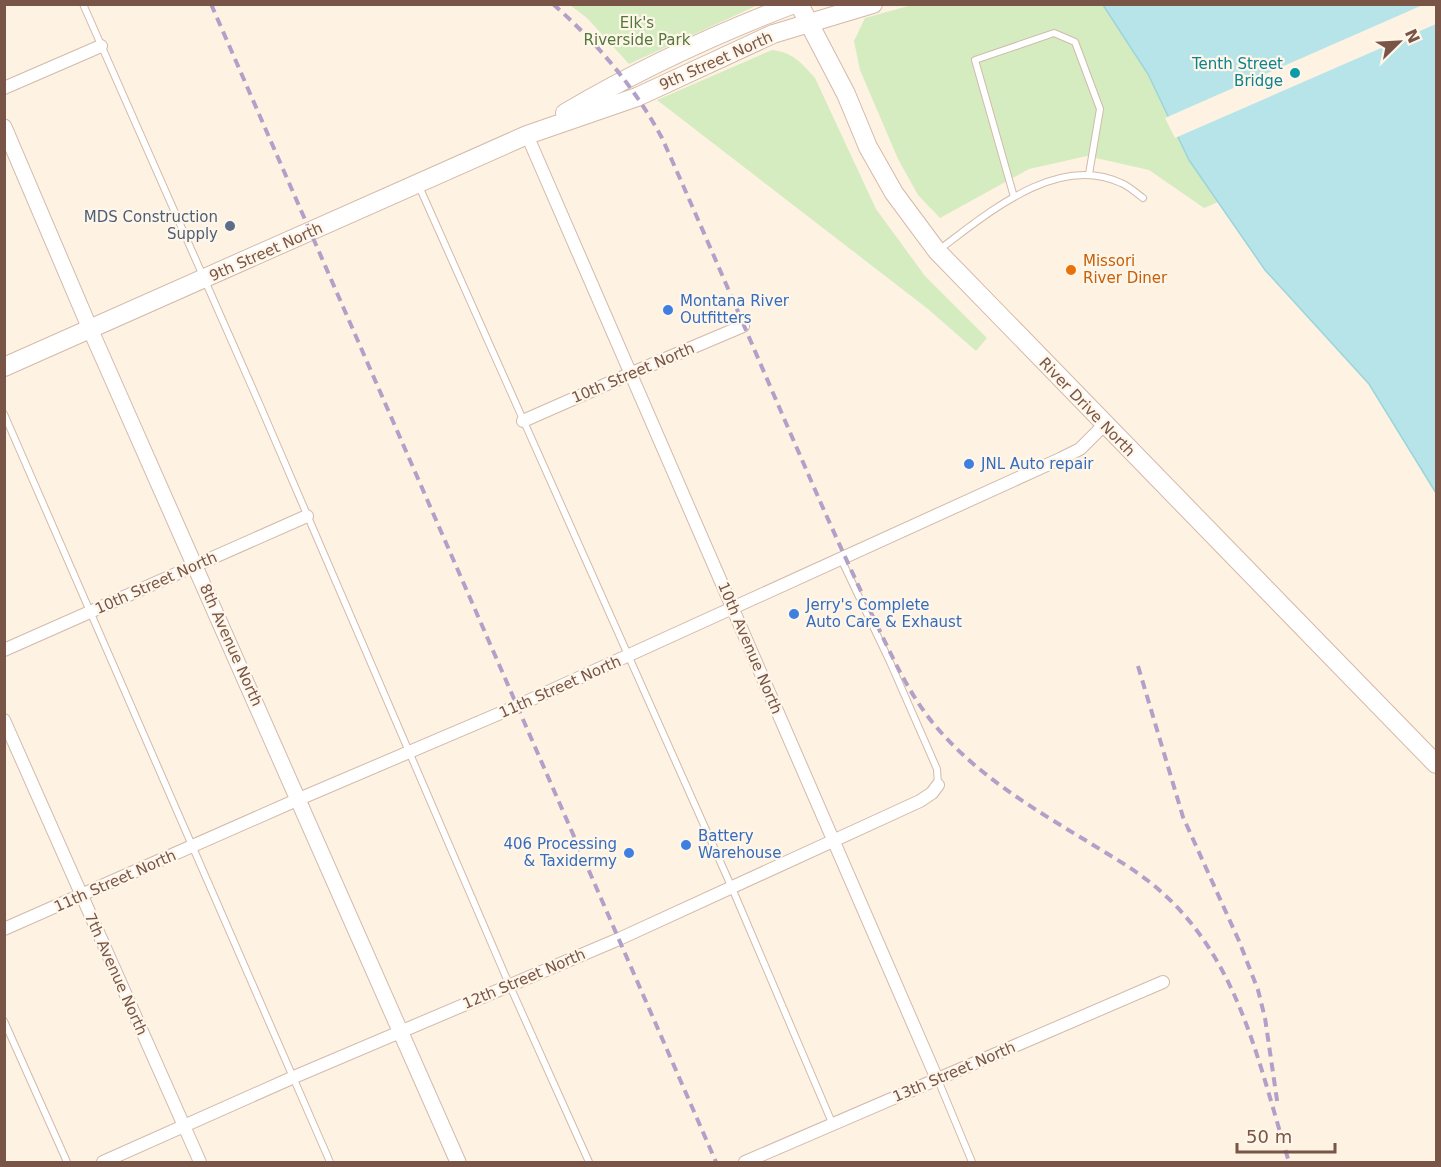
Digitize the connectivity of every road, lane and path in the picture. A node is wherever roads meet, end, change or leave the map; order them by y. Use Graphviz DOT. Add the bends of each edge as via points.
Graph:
graph roads {
  1 [pos="83,4"];
  2 [pos="796,4"];
  3 [pos="873,4"];
  4 [pos="809,22"];
  5 [pos="101,46"];
  6 [pos="4,88"];
  7 [pos="4,127"];
  8 [pos="527,135"];
  9 [pos="1089,174"];
  10 [pos="418,184"];
  11 [pos="1014,197"];
  12 [pos="1143,198"];
  13 [pos="937,251"];
  14 [pos="204,280"];
  15 [pos="743,326"];
  16 [pos="91,331"];
  17 [pos="4,368"];
  18 [pos="632,373"];
  19 [pos="4,414"];
  20 [pos="523,421"];
  21 [pos="1105,424"];
  22 [pos="307,516"];
  23 [pos="841,559"];
  24 [pos="195,566"];
  25 [pos="733,609"];
  26 [pos="90,612"];
  27 [pos="4,650"];
  28 [pos="628,657"];
  29 [pos="4,720"];
  30 [pos="409,752"];
  31 [pos="1437,764"];
  32 [pos="938,785"];
  33 [pos="299,799"];
  34 [pos="834,842"];
  35 [pos="193,846"];
  36 [pos="732,888"];
  37 [pos="81,895"];
  38 [pos="4,929"];
  39 [pos="1163,982"];
  40 [pos="509,984"];
  41 [pos="4,1021"];
  42 [pos="399,1031"];
  43 [pos="294,1077"];
  44 [pos="937,1079"];
  45 [pos="833,1125"];
  46 [pos="185,1127"];
  47 [pos="67,1162"];
  48 [pos="103,1162"];
  49 [pos="200,1162"];
  50 [pos="330,1162"];
  51 [pos="458,1162"];
  52 [pos="589,1162"];
  53 [pos="745,1162"];
  54 [pos="972,1162"];
  1 -- 5 [label="lane"];
  2 -- 4 [label="main road, River Drive North"];
  2 -- 8 [label="main road, 9th Street North" via="738,25 624,79"];
  3 -- 4 [label="main road, 9th Street North"];
  4 -- 8 [label="main road, 9th Street North" via="773,34 637,97"];
  4 -- 13 [label="main road, River Drive North" via="868,147 894,193"];
  5 -- 6 [label="street"];
  5 -- 14 [label="lane"];
  7 -- 16 [label="street, 8th Avenue North"];
  8 -- 10 [label="main road, 9th Street North"];
  8 -- 18 [label="street, 10th Avenue North"];
  9 -- 11 [label="lane" via="1036,186"];
  9 -- 11 [label="lane" via="1100,110 1075,42 1054,33 975,60"];
  9 -- 12 [label="lane" via="1120,182"];
  10 -- 14 [label="main road, 9th Street North"];
  10 -- 20 [label="lane"];
  11 -- 13 [label="lane"];
  13 -- 21 [label="main road, River Drive North"];
  14 -- 16 [label="main road, 9th Street North"];
  14 -- 22 [label="lane"];
  15 -- 18 [label="street, 10th Street North"];
  16 -- 17 [label="main road, 9th Street North"];
  16 -- 24 [label="street, 8th Avenue North"];
  18 -- 20 [label="street, 10th Street North"];
  18 -- 25 [label="street, 10th Avenue North"];
  19 -- 26 [label="lane"];
  20 -- 28 [label="lane"];
  21 -- 23 [label="street, 11th Street North" via="1080,449"];
  21 -- 31 [label="main road, River Drive North"];
  22 -- 24 [label="street, 10th Street North"];
  22 -- 30 [label="lane"];
  23 -- 25 [label="street, 11th Street North"];
  23 -- 32 [label="lane" via="937,769"];
  24 -- 26 [label="street, 10th Street North"];
  24 -- 33 [label="street, 8th Avenue North"];
  25 -- 28 [label="street, 11th Street North"];
  25 -- 34 [label="street, 10th Avenue North"];
  26 -- 27 [label="street, 10th Street North"];
  26 -- 35 [label="lane"];
  28 -- 30 [label="street, 11th Street North"];
  28 -- 36 [label="lane"];
  29 -- 37 [label="street, 7th Avenue North"];
  30 -- 33 [label="street, 11th Street North"];
  30 -- 40 [label="lane"];
  32 -- 34 [label="street, 12th Street North" via="920,801"];
  33 -- 35 [label="street, 11th Street North"];
  33 -- 42 [label="street, 8th Avenue North"];
  34 -- 36 [label="street, 12th Street North"];
  34 -- 44 [label="street, 10th Avenue North"];
  35 -- 37 [label="street, 11th Street North"];
  35 -- 43 [label="lane"];
  36 -- 40 [label="street, 12th Street North"];
  36 -- 45 [label="lane"];
  37 -- 38 [label="street, 11th Street North"];
  37 -- 46 [label="street, 7th Avenue North"];
  39 -- 44 [label="street, 13th Street North"];
  40 -- 42 [label="street, 12th Street North"];
  40 -- 52 [label="lane"];
  41 -- 47 [label="lane"];
  42 -- 43 [label="street, 12th Street North"];
  42 -- 51 [label="street, 8th Avenue North"];
  43 -- 46 [label="street, 12th Street North"];
  43 -- 50 [label="lane"];
  44 -- 45 [label="street, 13th Street North"];
  44 -- 54 [label="lane, 10th Avenue North"];
  45 -- 53 [label="street, 13th Street North"];
  46 -- 48 [label="street, 12th Street North"];
  46 -- 49 [label="street, 7th Avenue North"];
}
